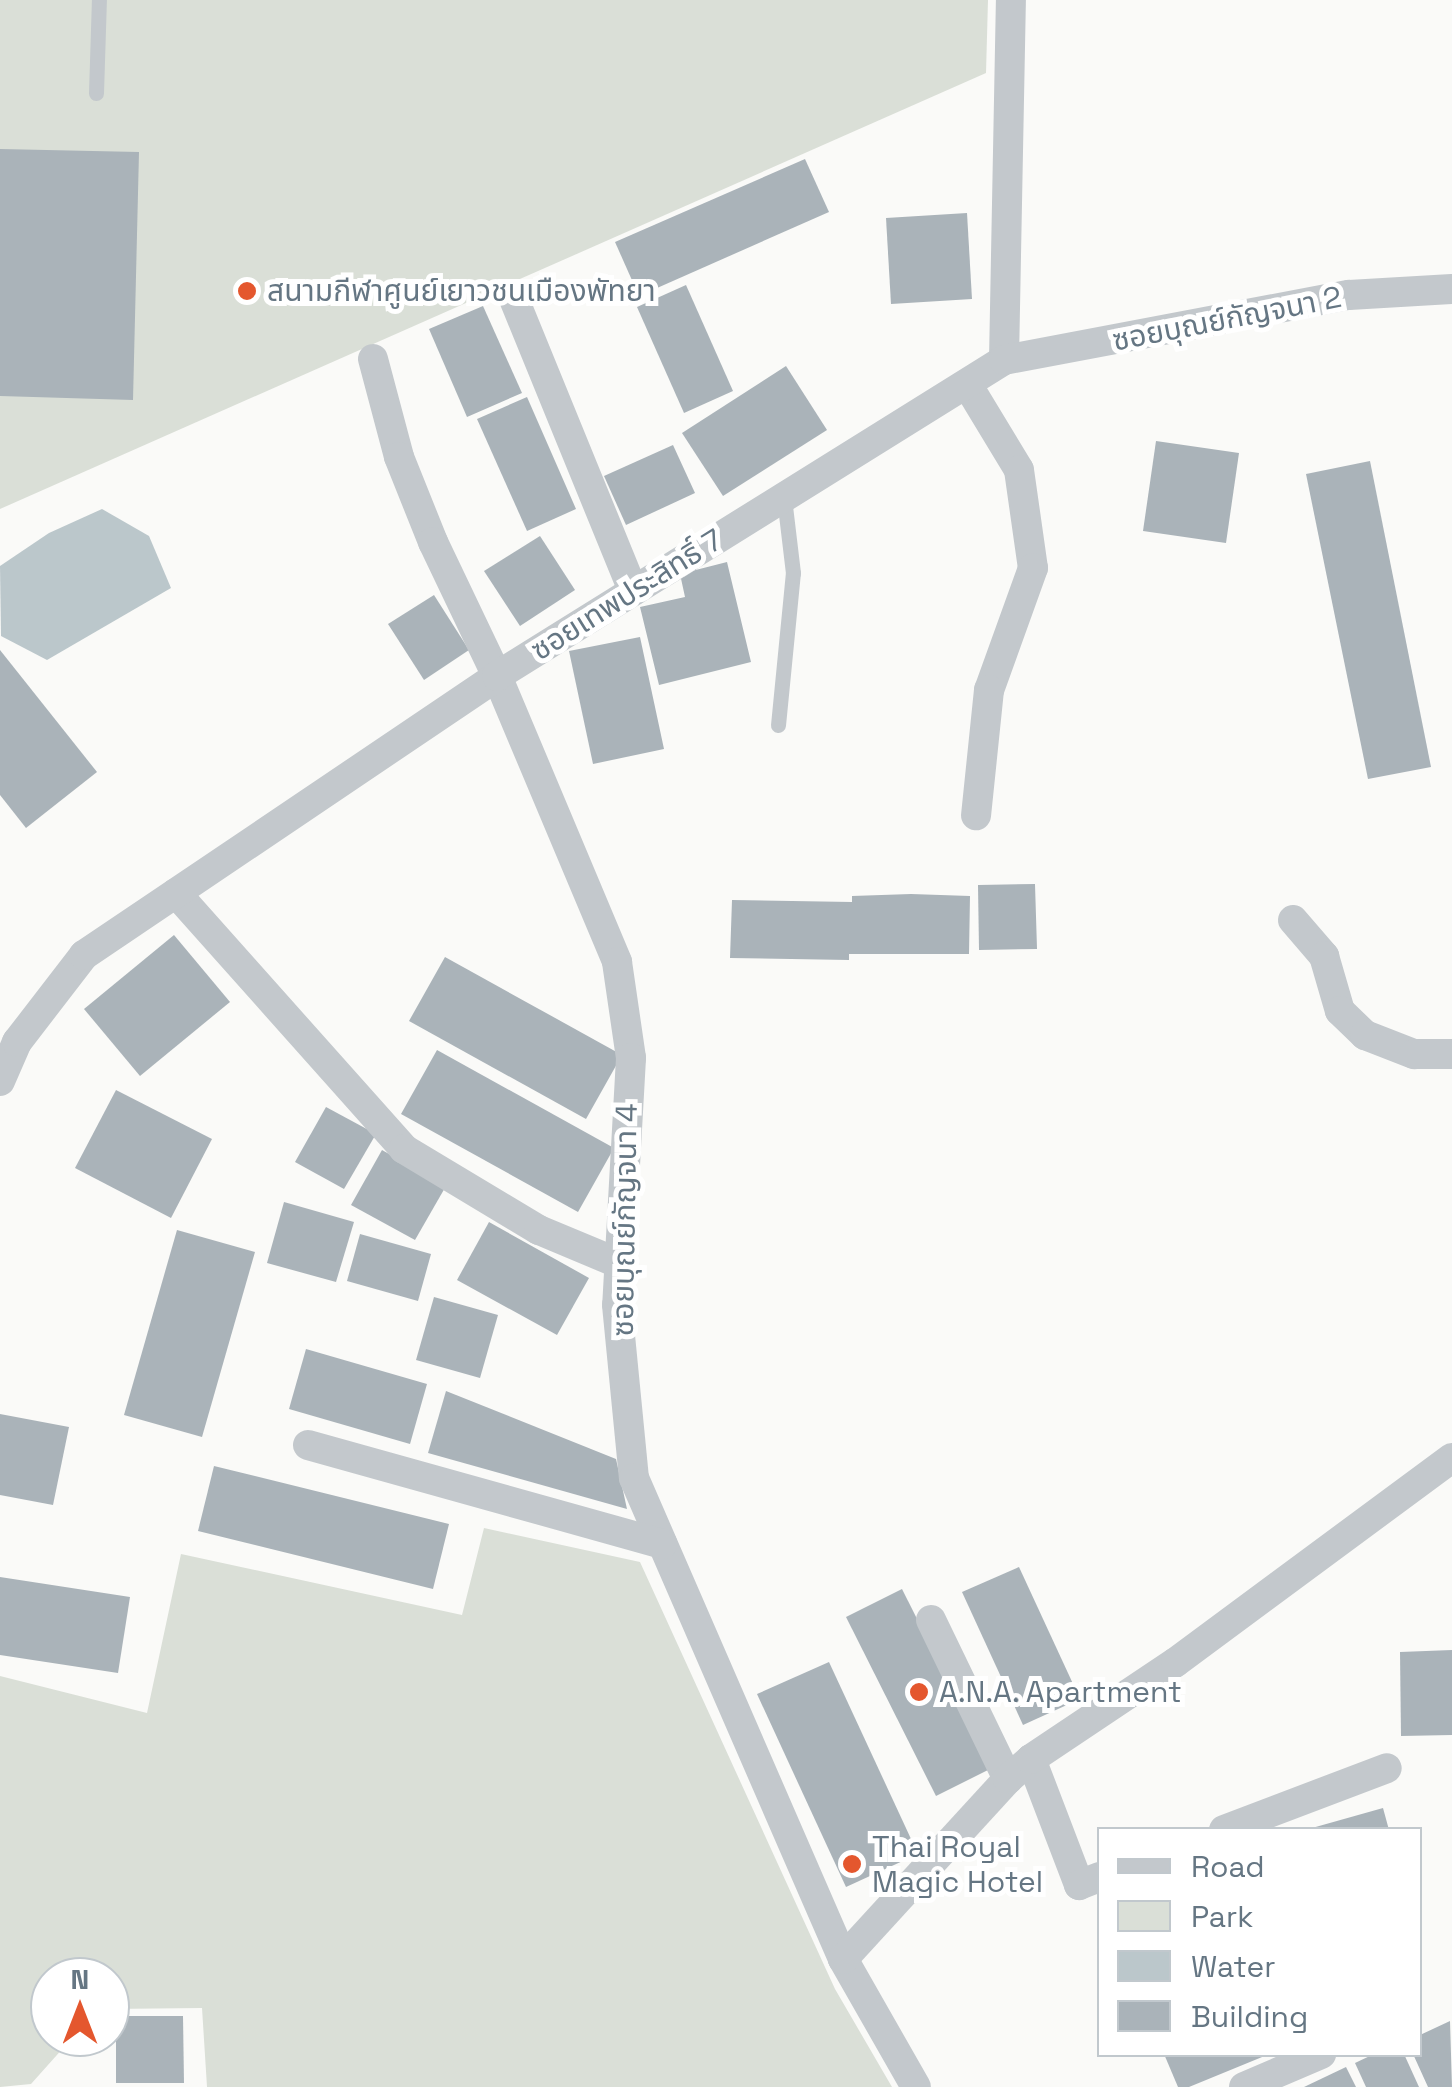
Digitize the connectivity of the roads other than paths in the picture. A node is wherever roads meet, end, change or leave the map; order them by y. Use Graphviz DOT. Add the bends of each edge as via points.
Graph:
graph roads {
  1 [pos="100,0"];
  2 [pos="1011,0"];
  3 [pos="96,93"];
  4 [pos="1452,289"];
  5 [pos="514,299"];
  6 [pos="373,359"];
  7 [pos="1004,360"];
  8 [pos="967,384"];
  9 [pos="784,497"];
  10 [pos="634,591"];
  11 [pos="496,676"];
  12 [pos="778,725"];
  13 [pos="976,815"];
  14 [pos="176,893"];
  15 [pos="1293,920"];
  16 [pos="1452,1054"];
  17 [pos="0,1081"];
  18 [pos="618,1263"];
  19 [pos="308,1445"];
  20 [pos="1452,1458"];
  21 [pos="662,1544"];
  22 [pos="930,1620"];
  23 [pos="1387,1768"];
  24 [pos="1019,1769"];
  25 [pos="1232,1827"];
  26 [pos="1097,1878"];
  27 [pos="843,1959"];
  28 [pos="1314,2057"];
  29 [pos="916,2087"];
  30 [pos="1244,2087"];
  1 -- 3 [label="lane"];
  2 -- 7 [label="street"];
  4 -- 7 [label="street, ซอยบุณย์กัญจนา 2" via="1349,295"];
  5 -- 10 [label="street"];
  6 -- 11 [label="street, ซอยบุณย์กัญจนา 4" via="399,457"];
  7 -- 8 [label="street, ซอยเทพประสิทธิ์ 7"];
  8 -- 9 [label="street, ซอยเทพประสิทธิ์ 7"];
  8 -- 13 [label="street" via="1018,470 1033,568 989,690"];
  9 -- 10 [label="street, ซอยเทพประสิทธิ์ 7"];
  9 -- 12 [label="lane" via="793,573"];
  10 -- 11 [label="street, ซอยเทพประสิทธิ์ 7"];
  11 -- 14 [label="street, ซอยเทพประสิทธิ์ 7"];
  11 -- 18 [label="street, ซอยบุณย์กัญจนา 4" via="617,962 631,1058"];
  14 -- 17 [label="street, ซอยเทพประสิทธิ์ 7" via="84,955 17,1042"];
  14 -- 18 [label="street" via="404,1150 539,1230"];
  15 -- 16 [label="street" via="1324,956 1340,1011 1365,1035 1414,1054"];
  18 -- 21 [label="street, ซอยบุณย์กัญจนา 4" via="634,1478"];
  19 -- 21 [label="street"];
  20 -- 24 [label="street"];
  21 -- 27 [label="street, ซอยบุณย์กัญจนา 4"];
  22 -- 24 [label="street"];
  23 -- 25 [label="street"];
  24 -- 26 [label="street" via="1078,1885"];
  24 -- 27 [label="street"];
  27 -- 29 [label="street, ซอยบุณย์กัญจนา 4"];
  28 -- 30 [label="street"];
}
